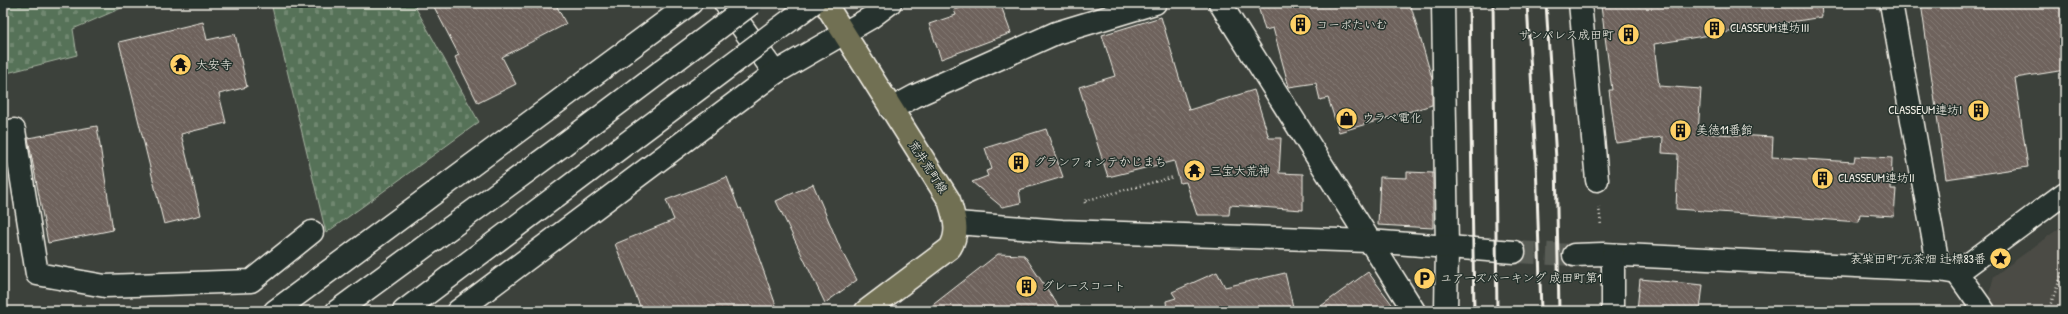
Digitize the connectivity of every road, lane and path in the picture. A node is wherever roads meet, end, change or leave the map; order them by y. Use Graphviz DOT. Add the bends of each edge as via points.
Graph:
graph roads {
  1 [pos="691,3"];
  2 [pos="725,3"];
  3 [pos="752,3"];
  4 [pos="813,3"];
  5 [pos="825,3"];
  6 [pos="890,3"];
  7 [pos="1155,3"];
  8 [pos="1220,3"];
  9 [pos="1442,3"];
  10 [pos="1580,3"];
  11 [pos="1891,3"];
  12 [pos="844,33"];
  13 [pos="775,73"];
  14 [pos="891,109"];
  15 [pos="3,133"];
  16 [pos="1173,177"];
  17 [pos="1597,180"];
  18 [pos="2065,193"];
  19 [pos="1086,207"];
  20 [pos="1599,208"];
  21 [pos="956,223"];
  22 [pos="1601,228"];
  23 [pos="312,232"];
  24 [pos="1369,241"];
  25 [pos="1447,248"];
  26 [pos="1514,252"];
  27 [pos="1574,255"];
  28 [pos="1613,255"];
  29 [pos="2065,266"];
  30 [pos="1948,272"];
  31 [pos="275,311"];
  32 [pos="337,311"];
  33 [pos="404,311"];
  34 [pos="458,311"];
  35 [pos="866,311"];
  36 [pos="1414,311"];
  37 [pos="1446,311"];
  38 [pos="1612,311"];
  39 [pos="1984,311"];
  40 [pos="2048,311"];
  1 -- 31 [label="street"];
  2 -- 13 [label="street"];
  3 -- 32 [label="street, bridge"];
  4 -- 33 [label="street, bridge"];
  5 -- 12 [label="main road, 荒井荒町線"];
  6 -- 12 [label="street"];
  7 -- 14 [label="street" via="1056,33"];
  8 -- 24 [label="street"];
  9 -- 25 [label="street"];
  10 -- 17 [label="street"];
  11 -- 30 [label="street"];
  12 -- 13 [label="street"];
  12 -- 14 [label="main road, 荒井荒町線"];
  13 -- 34 [label="street"];
  14 -- 21 [label="main road, 荒井荒町線" via="949,200"];
  15 -- 23 [label="street" via="14,130 37,274 105,286 251,281"];
  16 -- 19 [label="path" via="1084,201"];
  18 -- 30 [label="street"];
  20 -- 22 [label="path"];
  21 -- 24 [label="street" via="1062,231"];
  21 -- 35 [label="main road, 荒井荒町線" via="955,240 950,248"];
  24 -- 25 [label="street"];
  24 -- 36 [label="street"];
  25 -- 26 [label="street"];
  25 -- 37 [label="street"];
  27 -- 28 [label="street"];
  28 -- 30 [label="street"];
  28 -- 38 [label="street"];
  29 -- 40 [label="path"];
  30 -- 39 [label="street"];
}
